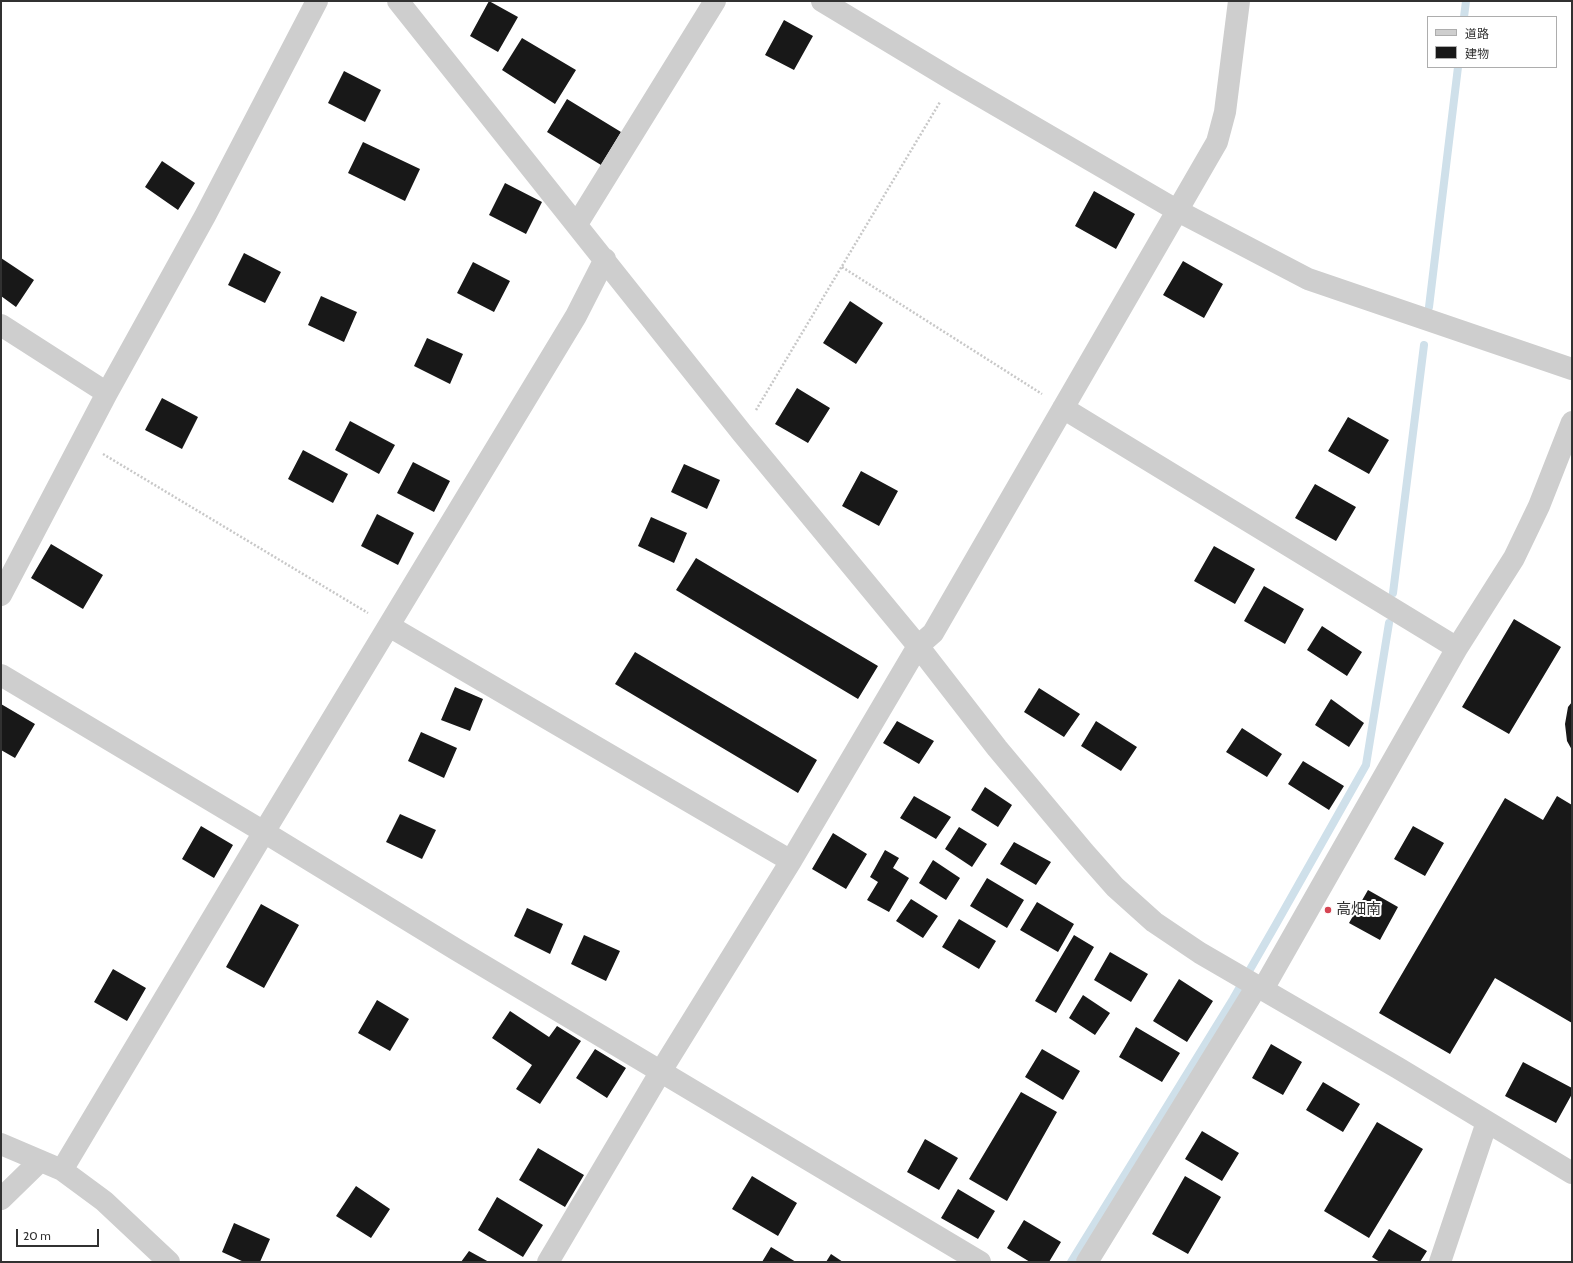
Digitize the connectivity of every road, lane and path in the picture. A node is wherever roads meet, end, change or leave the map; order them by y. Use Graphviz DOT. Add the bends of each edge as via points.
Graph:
graph roads {
  1 [pos="317,1"];
  2 [pos="398,1"];
  3 [pos="715,1"];
  4 [pos="822,1"];
  5 [pos="1239,1"];
  6 [pos="953,80"];
  7 [pos="1178,211"];
  8 [pos="577,224"];
  9 [pos="606,259"];
  10 [pos="842,267"];
  11 [pos="1,325"];
  12 [pos="1572,369"];
  13 [pos="107,393"];
  14 [pos="1064,408"];
  15 [pos="1572,422"];
  16 [pos="742,433"];
  17 [pos="82,442"];
  18 [pos="1,595"];
  19 [pos="389,626"];
  20 [pos="918,646"];
  21 [pos="1457,648"];
  22 [pos="1,675"];
  23 [pos="264,832"];
  24 [pos="791,861"];
  25 [pos="1252,983"];
  26 [pos="661,1071"];
  27 [pos="1487,1122"];
  28 [pos="1,1144"];
  29 [pos="40,1161"];
  30 [pos="62,1170"];
  31 [pos="1572,1173"];
  32 [pos="1,1199"];
  33 [pos="169,1262"];
  34 [pos="548,1262"];
  35 [pos="980,1262"];
  36 [pos="1087,1262"];
  37 [pos="1440,1262"];
  1 -- 13 [label="street" via="205,216"];
  2 -- 8 [label="street"];
  3 -- 8 [label="street"];
  4 -- 6 [label="street"];
  5 -- 7 [label="street" via="1225,112 1217,142"];
  6 -- 7 [label="street"];
  6 -- 10 [label="path"];
  7 -- 12 [label="street" via="1308,279"];
  7 -- 14 [label="street"];
  8 -- 9 [label="street"];
  9 -- 16 [label="street"];
  9 -- 19 [label="street" via="572,323"];
  10 -- 14 [label="path"];
  10 -- 16 [label="path"];
  11 -- 13 [label="street"];
  13 -- 17 [label="street"];
  14 -- 20 [label="street" via="933,633"];
  14 -- 21 [label="street"];
  15 -- 21 [label="street" via="1539,506 1514,558"];
  16 -- 20 [label="street"];
  17 -- 18 [label="street"];
  17 -- 19 [label="path"];
  19 -- 23 [label="street"];
  19 -- 24 [label="street"];
  20 -- 24 [label="street"];
  20 -- 25 [label="street" via="997,748 1115,887 1154,922"];
  21 -- 25 [label="street"];
  22 -- 23 [label="street"];
  23 -- 26 [label="street"];
  23 -- 30 [label="street"];
  24 -- 26 [label="street"];
  25 -- 27 [label="street"];
  25 -- 36 [label="street"];
  26 -- 34 [label="street"];
  26 -- 35 [label="street"];
  27 -- 31 [label="street"];
  27 -- 37 [label="street"];
  28 -- 29 [label="street"];
  29 -- 30 [label="street"];
  29 -- 32 [label="street"];
  30 -- 33 [label="street" via="104,1201"];
}
